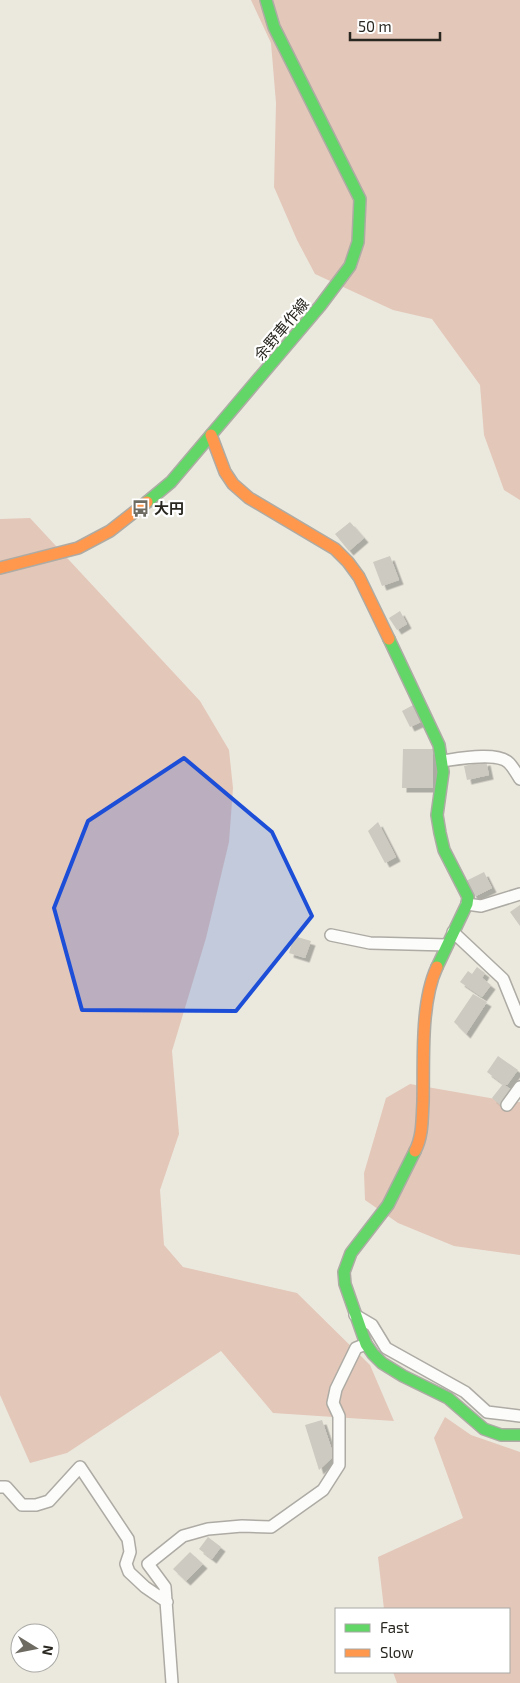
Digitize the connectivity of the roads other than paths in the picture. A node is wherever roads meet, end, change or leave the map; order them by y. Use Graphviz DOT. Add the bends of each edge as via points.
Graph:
graph roads {
  1 [pos="266,0"];
  2 [pos="211,435"];
  3 [pos="0,568"];
  4 [pos="442,761"];
  5 [pos="520,779"];
  6 [pos="520,894"];
  7 [pos="467,904"];
  8 [pos="453,932"];
  9 [pos="331,935"];
  10 [pos="447,945"];
  11 [pos="520,1021"];
  12 [pos="520,1088"];
  13 [pos="507,1105"];
  14 [pos="355,1315"];
  15 [pos="366,1344"];
  16 [pos="520,1416"];
  17 [pos="520,1436"];
  18 [pos="0,1487"];
  19 [pos="167,1602"];
  20 [pos="172,1683"];
  1 -- 2 [label="street, 余野車作線" via="274,27 360,199 358,242 350,266 320,306"];
  2 -- 3 [label="street, 余野車作線" via="171,482 110,531 78,548"];
  2 -- 4 [label="street" via="224,472 233,484 249,498 335,549 359,577 439,745"];
  4 -- 5 [label="street" via="503,758"];
  4 -- 7 [label="street" via="440,833 444,850 468,897"];
  6 -- 7 [label="street" via="481,906"];
  7 -- 8 [label="street"];
  8 -- 10 [label="street"];
  8 -- 11 [label="street" via="503,979"];
  9 -- 10 [label="street" via="370,943"];
  10 -- 14 [label="street" via="431,979 425,1019 419,1144 388,1205 351,1254 344,1272"];
  12 -- 13 [label="street"];
  14 -- 15 [label="street"];
  14 -- 16 [label="street" via="372,1325 386,1348 465,1392 486,1412"];
  15 -- 17 [label="street" via="382,1363 449,1398 475,1423 490,1432"];
  15 -- 19 [label="street" via="356,1348 336,1389 334,1403 339,1416 339,1465 323,1490 271,1527 208,1529 183,1536 148,1564 165,1587"];
  18 -- 19 [label="street" via="6,1487 22,1505 36,1505 49,1501 80,1467 128,1539 130,1552 126,1564 129,1572"];
  19 -- 20 [label="street"];
}
